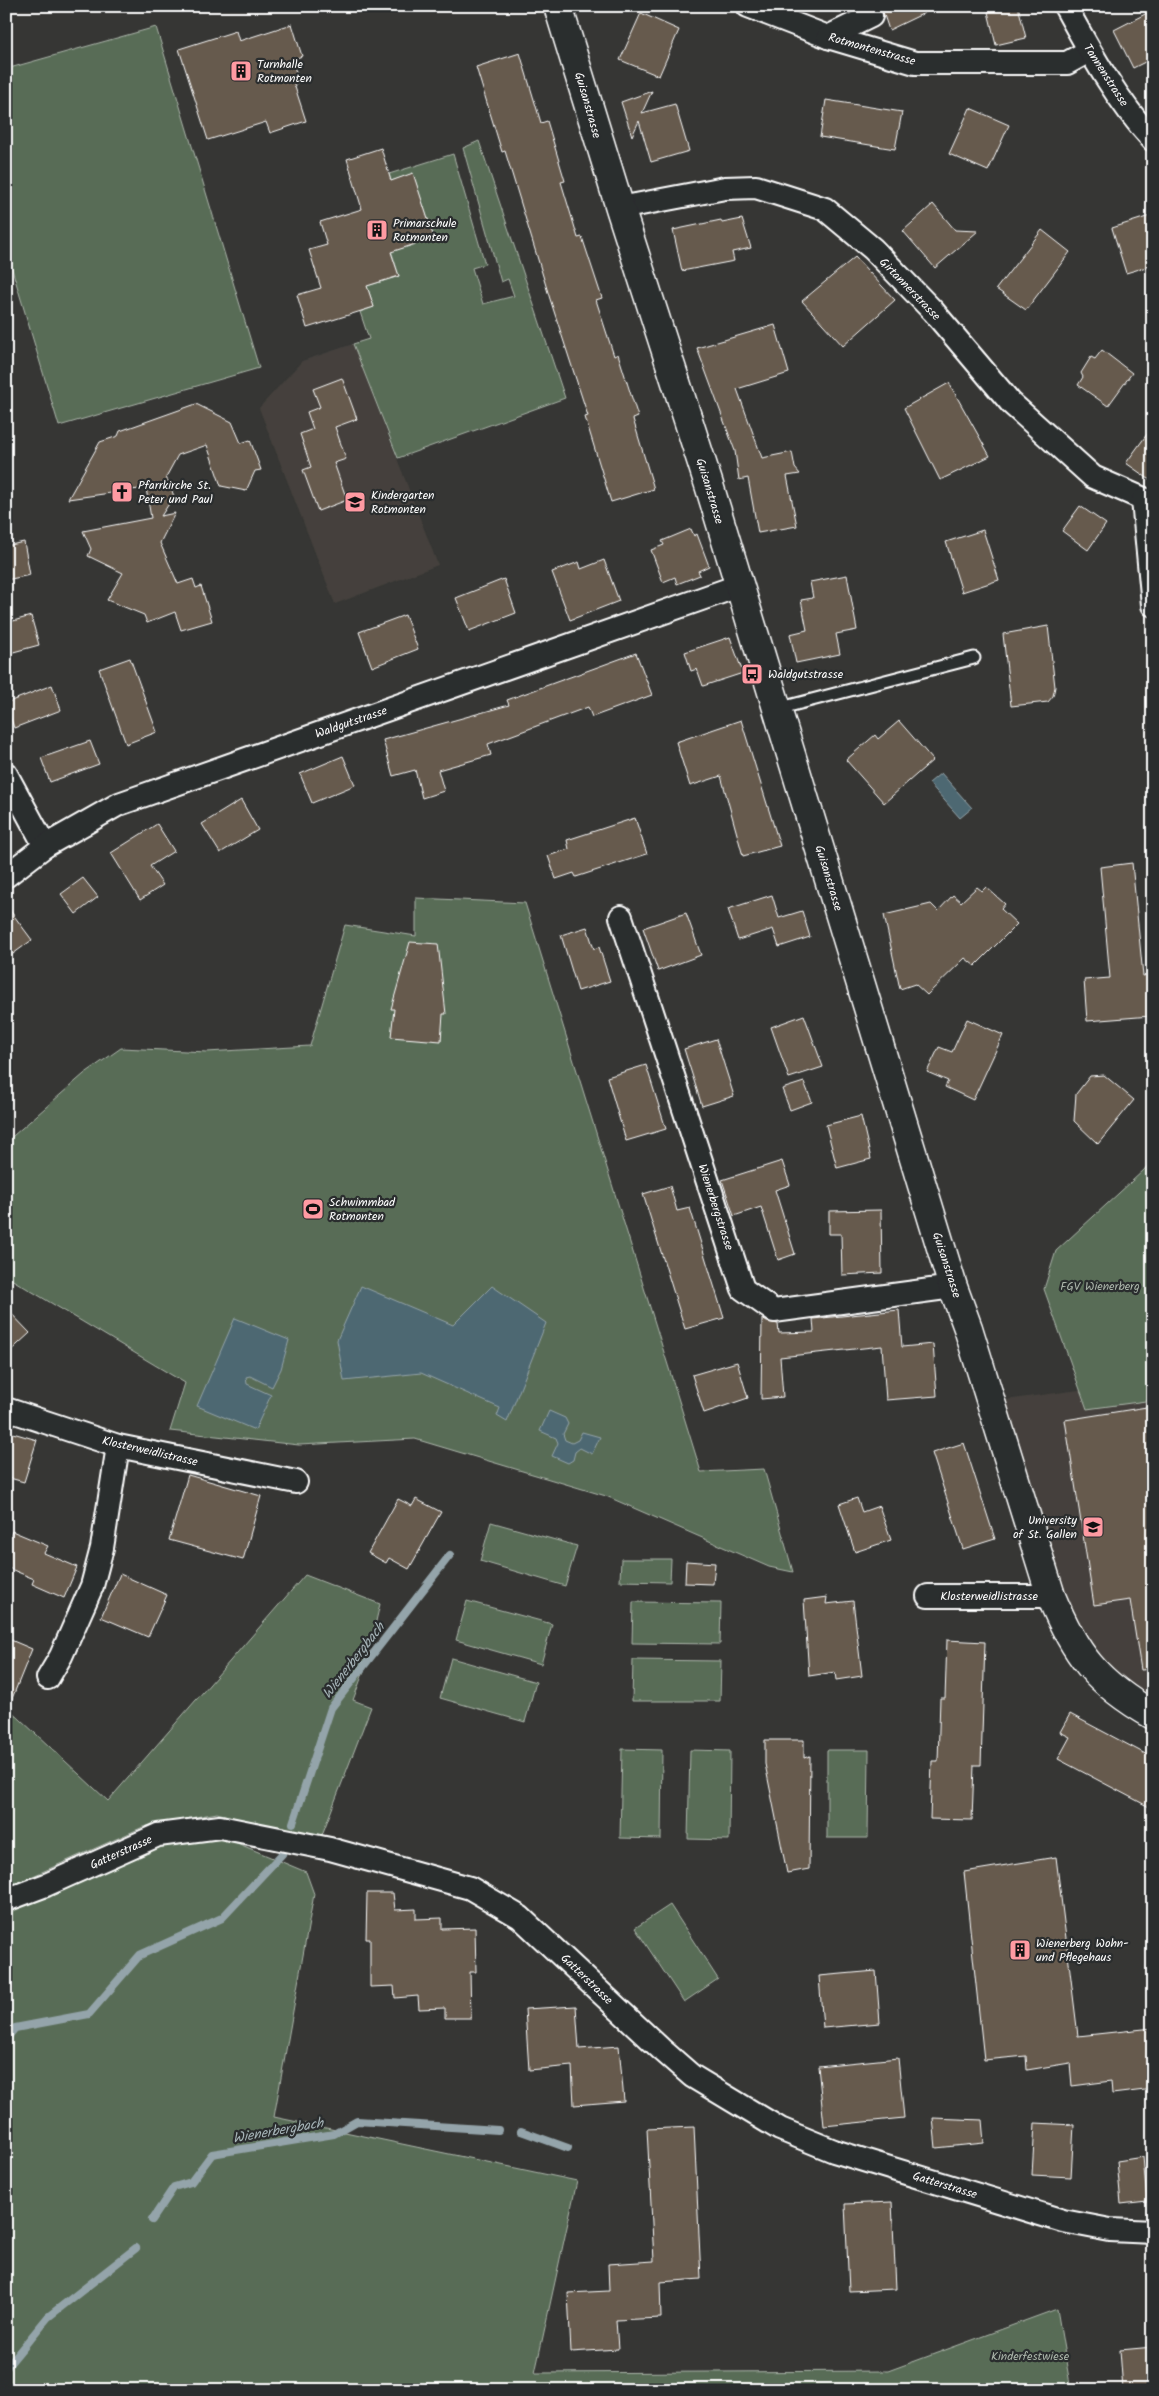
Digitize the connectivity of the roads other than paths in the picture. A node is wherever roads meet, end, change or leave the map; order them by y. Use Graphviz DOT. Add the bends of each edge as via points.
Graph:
graph roads {
  1 [pos="558,6"];
  2 [pos="748,6"];
  3 [pos="866,6"];
  4 [pos="1065,6"];
  5 [pos="828,37"];
  6 [pos="1090,52"];
  7 [pos="1153,140"];
  8 [pos="620,208"];
  9 [pos="1148,502"];
  10 [pos="738,586"];
  11 [pos="1153,605"];
  12 [pos="974,658"];
  13 [pos="777,709"];
  14 [pos="6,774"];
  15 [pos="45,846"];
  16 [pos="6,876"];
  17 [pos="621,916"];
  18 [pos="953,1287"];
  19 [pos="6,1409"];
  20 [pos="118,1446"];
  21 [pos="296,1482"];
  22 [pos="928,1596"];
  23 [pos="1051,1596"];
  24 [pos="48,1678"];
  25 [pos="1153,1715"];
  26 [pos="6,1900"];
  27 [pos="1153,2232"];
  1 -- 8 [label="street, Guisanstrasse"];
  2 -- 5 [label="street, Rotmontenstrasse"];
  3 -- 5 [label="street" via="871,16"];
  4 -- 6 [label="street, Tannenstrasse"];
  5 -- 6 [label="street, Rotmontenstrasse" via="915,64 1067,63"];
  6 -- 7 [label="street, Tannenstrasse" via="1139,125"];
  8 -- 9 [label="street, Girtannerstrasse" via="725,188 756,187 825,209 873,249 933,311 1011,403 1093,477"];
  8 -- 10 [label="street, Guisanstrasse"];
  9 -- 11 [label="street"];
  10 -- 13 [label="street, Guisanstrasse"];
  10 -- 15 [label="street, Waldgutstrasse" via="119,804"];
  12 -- 13 [label="lane"];
  13 -- 18 [label="street, Guisanstrasse"];
  14 -- 15 [label="street"];
  15 -- 16 [label="street, Waldgutstrasse"];
  17 -- 18 [label="street, Wienerbergstrasse" via="743,1290 774,1311"];
  18 -- 23 [label="street, Guisanstrasse"];
  19 -- 20 [label="street, Klosterweidlistrasse"];
  20 -- 21 [label="street, Klosterweidlistrasse"];
  20 -- 24 [label="street" via="102,1548 92,1586"];
  22 -- 23 [label="street, Klosterweidlistrasse"];
  23 -- 25 [label="street, Guisanstrasse" via="1065,1631 1089,1667 1109,1687"];
  26 -- 27 [label="street, Gatterstrasse" via="158,1835 220,1827 330,1849 470,1888 520,1917 660,2050 692,2076 780,2129 834,2151 1063,2221 1110,2230"];
}
